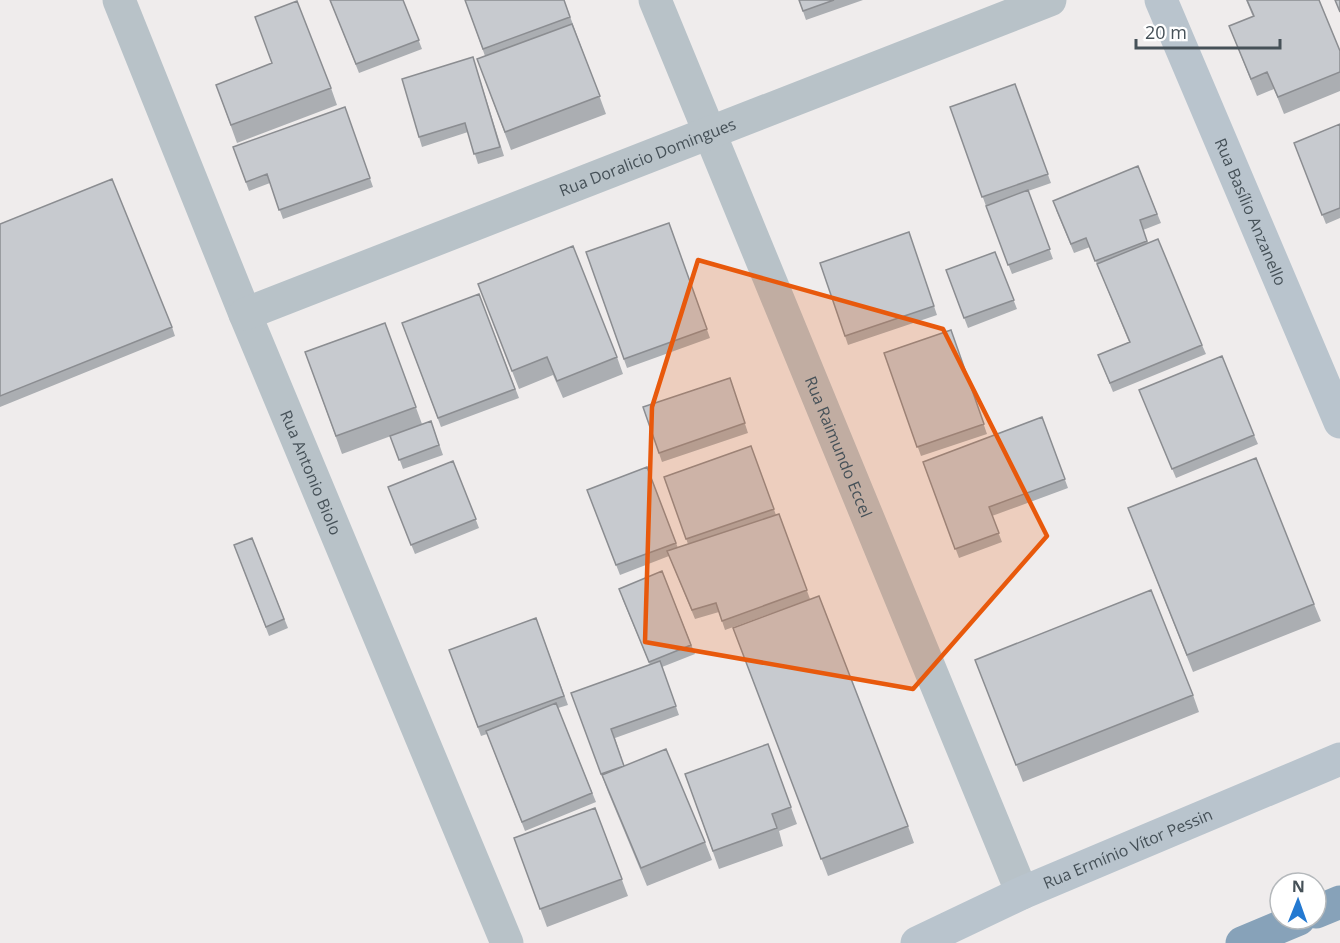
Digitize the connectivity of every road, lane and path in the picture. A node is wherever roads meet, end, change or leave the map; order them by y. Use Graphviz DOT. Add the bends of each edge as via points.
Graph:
graph roads {
  1 [pos="119,0"];
  2 [pos="654,0"];
  3 [pos="1050,0"];
  4 [pos="1161,0"];
  5 [pos="709,134"];
  6 [pos="245,314"];
  7 [pos="1340,422"];
  8 [pos="1340,759"];
  9 [pos="1022,893"];
  10 [pos="1270,931"];
  11 [pos="507,943"];
  12 [pos="917,943"];
  13 [pos="1242,943"];
  1 -- 6 [label="street, Rua Antonio Biolo"];
  2 -- 5 [label="street, Rua Raimundo Eccel"];
  3 -- 5 [label="street, Rua Doralicio Domingues"];
  4 -- 7 [label="street, Rua Basílio Anzanello"];
  5 -- 6 [label="street, Rua Doralicio Domingues"];
  5 -- 9 [label="street, Rua Raimundo Eccel"];
  6 -- 11 [label="street, Rua Antonio Biolo"];
  8 -- 9 [label="street, Rua Ermínio Vítor Pessin"];
  9 -- 12 [label="street, Rua Ermínio Vítor Pessin"];
  10 -- 13 [label="highway"];
}
